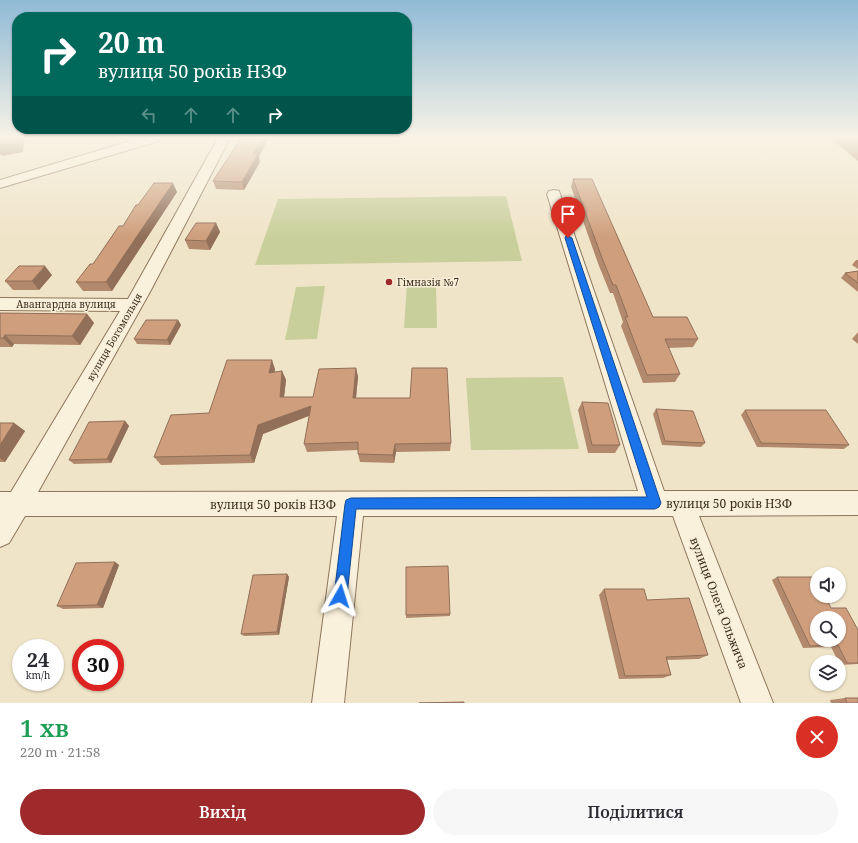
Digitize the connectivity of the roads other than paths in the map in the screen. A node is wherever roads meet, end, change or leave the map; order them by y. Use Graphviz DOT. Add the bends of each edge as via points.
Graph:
graph roads {
  1 [pos="44,171"];
  2 [pos="206,171"];
  3 [pos="0,184"];
  4 [pos="554,194"];
  5 [pos="0,304"];
  6 [pos="133,305"];
  7 [pos="668,503"];
  8 [pos="858,503"];
  9 [pos="9,504"];
  10 [pos="351,504"];
  11 [pos="0,534"];
  12 [pos="328,703"];
  13 [pos="758,703"];
  1 -- 3 [label="street"];
  2 -- 6 [label="street, вулиця Богомольця"];
  4 -- 7 [label="street, вулиця Олега Ольжича"];
  5 -- 6 [label="street, Авангардна вулиця"];
  6 -- 9 [label="street, вулиця Богомольця"];
  7 -- 8 [label="street, вулиця 50 років НЗФ"];
  7 -- 10 [label="street, вулиця 50 років НЗФ"];
  7 -- 13 [label="street, вулиця Олега Ольжича"];
  9 -- 10 [label="street, вулиця 50 років НЗФ"];
  9 -- 11 [label="street, вулиця Богомольця"];
  10 -- 12 [label="street"];
}
